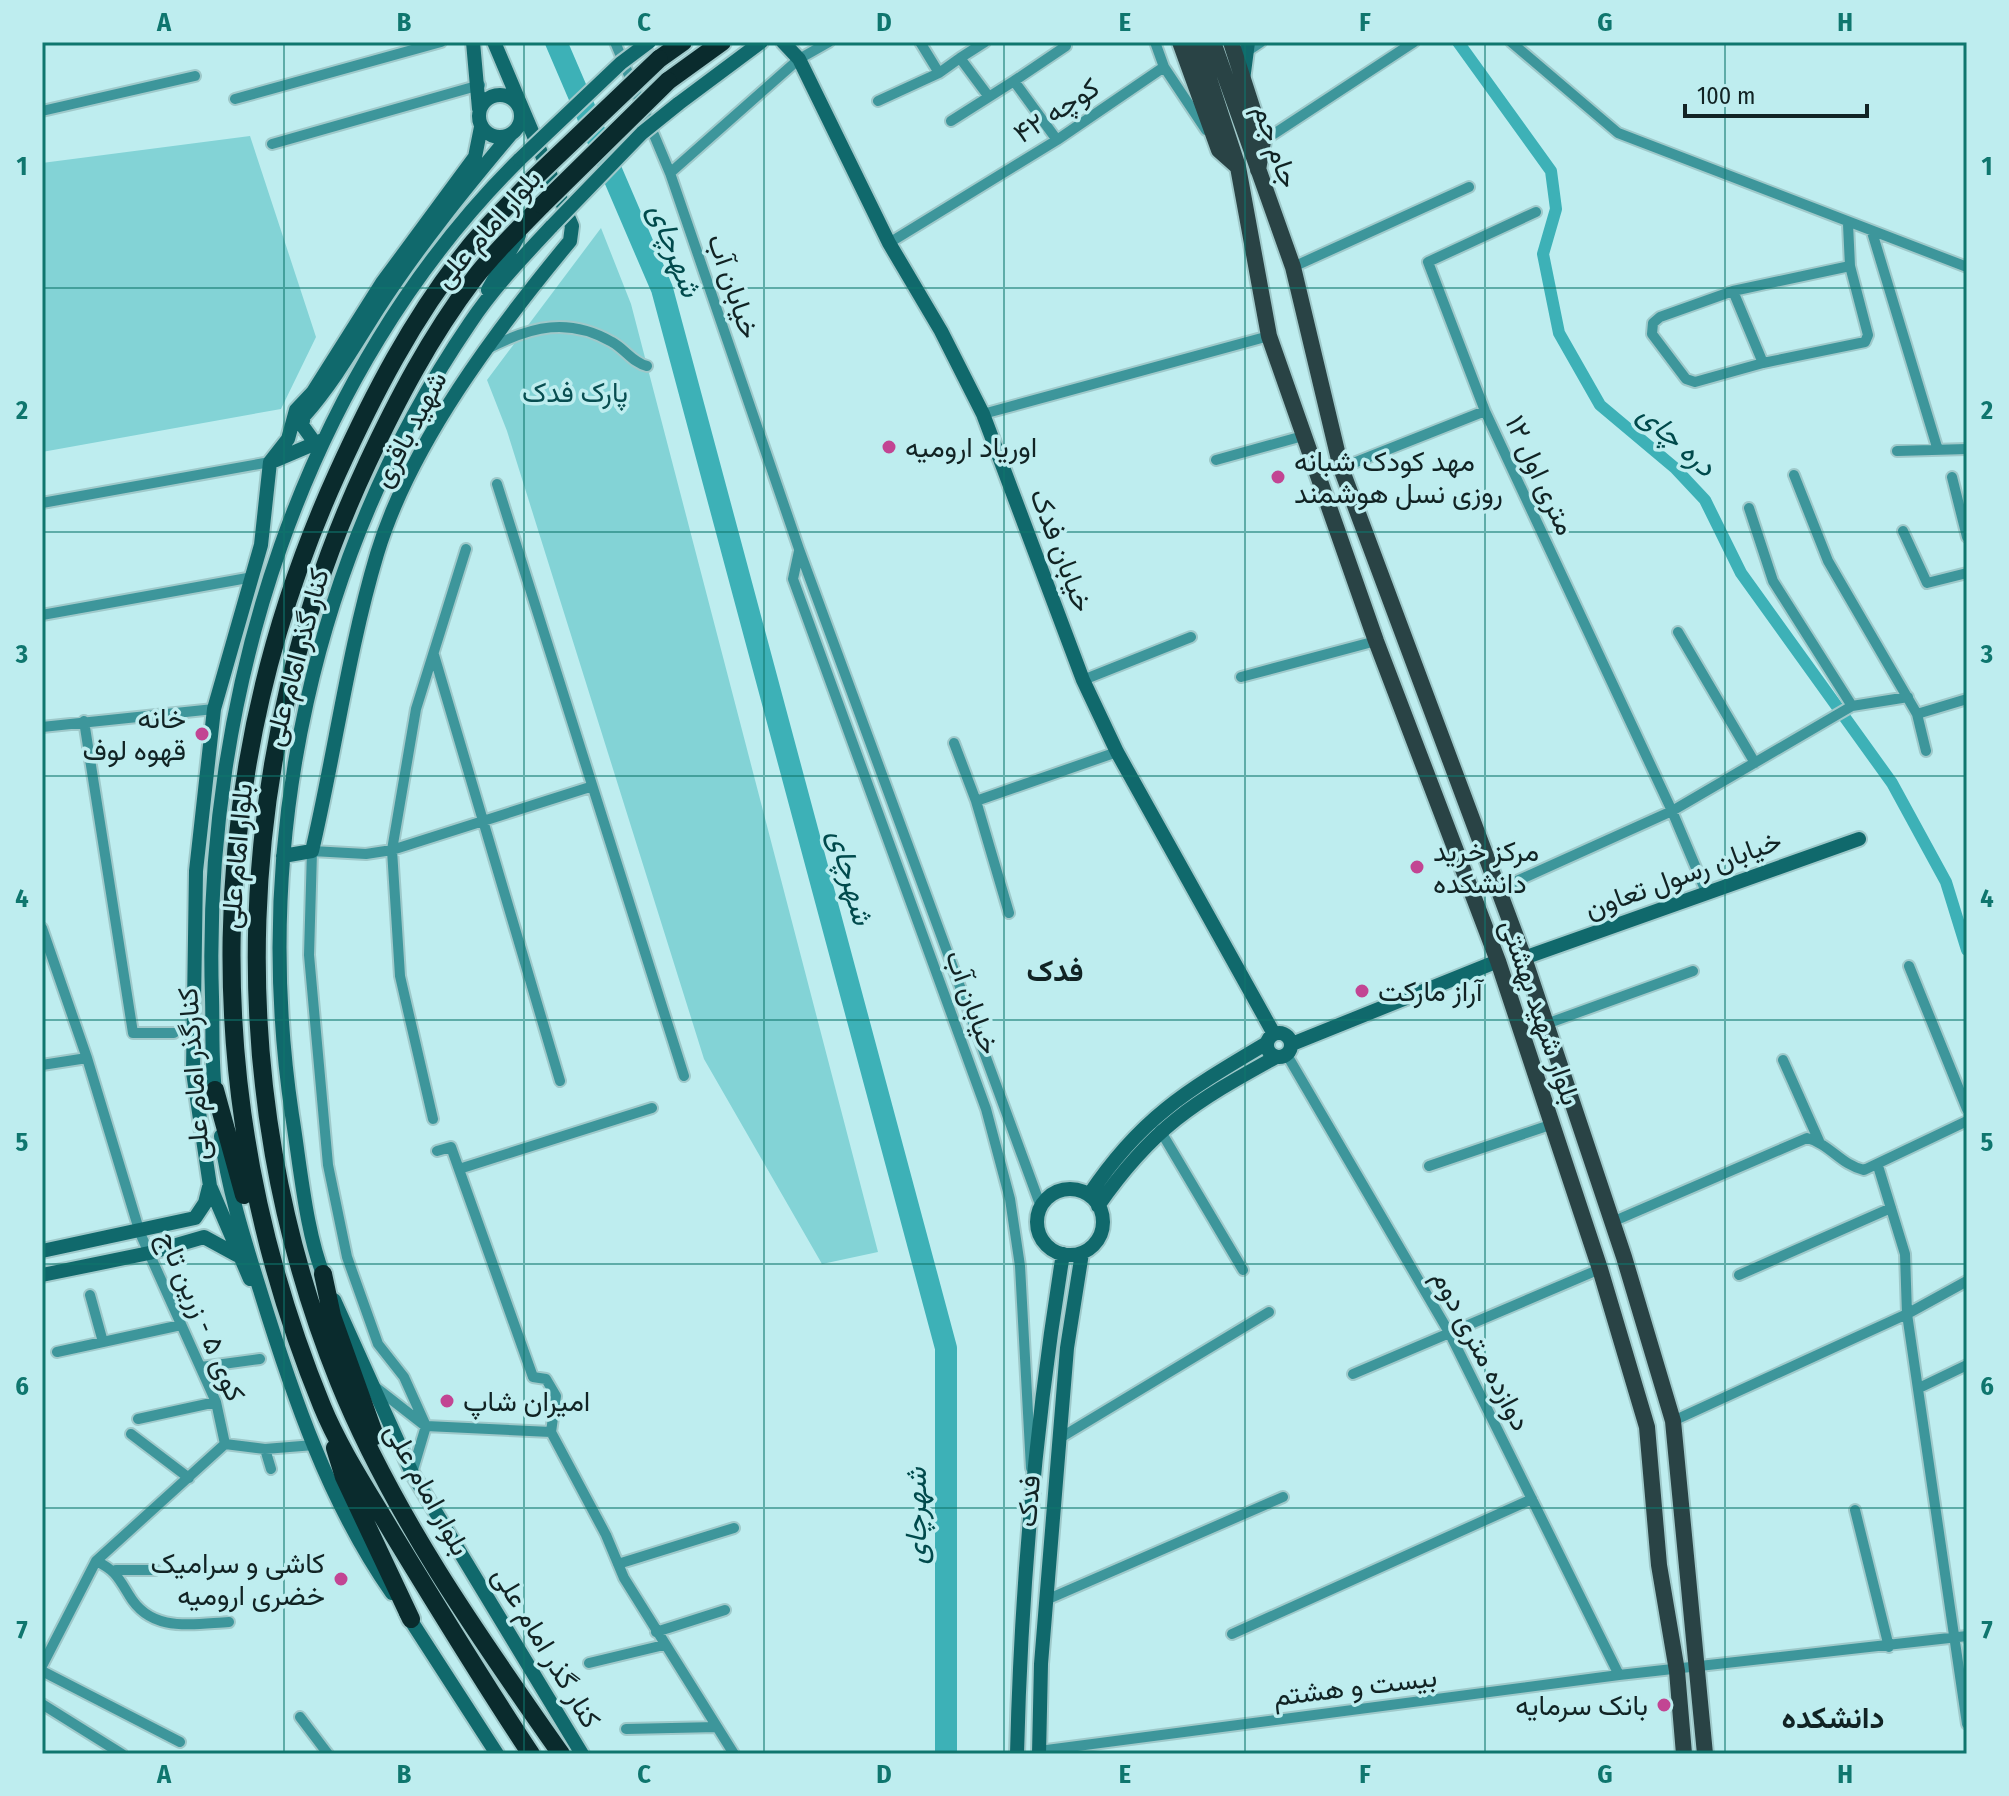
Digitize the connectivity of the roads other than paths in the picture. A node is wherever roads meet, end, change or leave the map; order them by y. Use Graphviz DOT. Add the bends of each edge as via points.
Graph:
graph roads {
  1 [pos="441,42"];
  2 [pos="473,42"];
  3 [pos="494,42"];
  4 [pos="615,42"];
  5 [pos="649,42"];
  6 [pos="683,42"];
  7 [pos="722,42"];
  8 [pos="761,42"];
  9 [pos="783,42"];
  10 [pos="829,42"];
  11 [pos="920,42"];
  12 [pos="985,42"];
  13 [pos="1155,42"];
  14 [pos="1180,42"];
  15 [pos="1197,42"];
  16 [pos="1213,42"];
  17 [pos="1231,42"];
  18 [pos="1414,42"];
  19 [pos="1511,42"];
  20 [pos="1253,45"];
  21 [pos="1066,46"];
  22 [pos="960,58"];
  23 [pos="799,59"];
  24 [pos="1164,67"];
  25 [pos="939,73"];
  26 [pos="195,76"];
  27 [pos="1243,80"];
  28 [pos="1014,81"];
  29 [pos="480,85"];
  30 [pos="989,97"];
  31 [pos="235,99"];
  32 [pos="878,101"];
  33 [pos="520,109"];
  34 [pos="42,111"];
  35 [pos="479,111"];
  36 [pos="951,121"];
  37 [pos="481,127"];
  38 [pos="511,134"];
  39 [pos="1057,140"];
  40 [pos="1263,141"];
  41 [pos="272,144"];
  42 [pos="1219,150"];
  43 [pos="1238,167"];
  44 [pos="1258,172"];
  45 [pos="670,173"];
  46 [pos="1469,187"];
  47 [pos="1536,212"];
  48 [pos="527,221"];
  49 [pos="1848,224"];
  50 [pos="1872,232"];
  51 [pos="889,243"];
  52 [pos="1850,266"];
  53 [pos="1293,267"];
  54 [pos="1967,267"];
  55 [pos="1733,291"];
  56 [pos="470,322"];
  57 [pos="1269,336"];
  58 [pos="485,350"];
  59 [pos="1763,363"];
  60 [pos="647,366"];
  61 [pos="1485,411"];
  62 [pos="983,414"];
  63 [pos="1303,436"];
  64 [pos="321,441"];
  65 [pos="1937,447"];
  66 [pos="1967,449"];
  67 [pos="1897,451"];
  68 [pos="1216,460"];
  69 [pos="270,462"];
  70 [pos="1341,468"];
  71 [pos="1794,475"];
  72 [pos="1952,477"];
  73 [pos="497,484"];
  74 [pos="42,503"];
  75 [pos="1749,508"];
  76 [pos="1903,531"];
  77 [pos="1967,537"];
  78 [pos="466,549"];
  79 [pos="799,549"];
  80 [pos="1967,573"];
  81 [pos="253,577"];
  82 [pos="42,615"];
  83 [pos="1678,632"];
  84 [pos="1191,637"];
  85 [pos="1376,641"];
  86 [pos="434,655"];
  87 [pos="1241,677"];
  88 [pos="1083,680"];
  89 [pos="1908,697"];
  90 [pos="1967,699"];
  91 [pos="1852,706"];
  92 [pos="214,709"];
  93 [pos="1917,714"];
  94 [pos="84,721"];
  95 [pos="42,727"];
  96 [pos="954,743"];
  97 [pos="1926,751"];
  98 [pos="1117,752"];
  99 [pos="1755,763"];
  100 [pos="590,787"];
  101 [pos="203,789"];
  102 [pos="976,801"];
  103 [pos="1672,811"];
  104 [pos="485,818"];
  105 [pos="217,826"];
  106 [pos="1859,839"];
  107 [pos="392,850"];
  108 [pos="312,851"];
  109 [pos="283,856"];
  110 [pos="196,871"];
  111 [pos="1499,889"];
  112 [pos="1707,894"];
  113 [pos="1009,913"];
  114 [pos="42,930"];
  115 [pos="1524,958"];
  116 [pos="1498,961"];
  117 [pos="1909,966"];
  118 [pos="1693,971"];
  119 [pos="1546,1024"];
  120 [pos="174,1033"];
  121 [pos="1270,1038"];
  122 [pos="1285,1052"];
  123 [pos="87,1058"];
  124 [pos="1783,1060"];
  125 [pos="42,1065"];
  126 [pos="684,1076"];
  127 [pos="560,1081"];
  128 [pos="215,1090"];
  129 [pos="652,1108"];
  130 [pos="1967,1109"];
  131 [pos="433,1119"];
  132 [pos="1967,1121"];
  133 [pos="1553,1124"];
  134 [pos="1160,1130"];
  135 [pos="1819,1141"];
  136 [pos="437,1151"];
  137 [pos="1429,1166"];
  138 [pos="1878,1166"];
  139 [pos="459,1169"];
  140 [pos="210,1186"];
  141 [pos="1094,1200"];
  142 [pos="1041,1207"];
  143 [pos="1891,1208"];
  144 [pos="1612,1222"];
  145 [pos="140,1233"];
  146 [pos="42,1251"];
  147 [pos="149,1253"];
  148 [pos="1082,1253"];
  149 [pos="1063,1254"];
  150 [pos="237,1255"];
  151 [pos="1624,1257"];
  152 [pos="271,1264"];
  153 [pos="1600,1269"];
  154 [pos="1243,1270"];
  155 [pos="323,1274"];
  156 [pos="42,1275"];
  157 [pos="1739,1275"];
  158 [pos="1967,1281"];
  159 [pos="90,1295"];
  160 [pos="265,1306"];
  161 [pos="1269,1312"];
  162 [pos="1907,1314"];
  163 [pos="181,1325"];
  164 [pos="1450,1334"];
  165 [pos="103,1342"];
  166 [pos="57,1352"];
  167 [pos="260,1359"];
  168 [pos="1967,1365"];
  169 [pos="201,1367"];
  170 [pos="1353,1374"];
  171 [pos="373,1386"];
  172 [pos="1919,1388"];
  173 [pos="216,1402"];
  174 [pos="322,1408"];
  175 [pos="138,1419"];
  176 [pos="1673,1421"];
  177 [pos="426,1426"];
  178 [pos="551,1432"];
  179 [pos="131,1434"];
  180 [pos="1060,1438"];
  181 [pos="225,1444"];
  182 [pos="314,1445"];
  183 [pos="265,1449"];
  184 [pos="271,1469"];
  185 [pos="412,1473"];
  186 [pos="189,1478"];
  187 [pos="391,1488"];
  188 [pos="1035,1489"];
  189 [pos="1283,1497"];
  190 [pos="1532,1499"];
  191 [pos="1855,1510"];
  192 [pos="734,1528"];
  193 [pos="96,1561"];
  194 [pos="618,1564"];
  195 [pos="116,1570"];
  196 [pos="155,1570"];
  197 [pos="1046,1600"];
  198 [pos="725,1610"];
  199 [pos="411,1619"];
  200 [pos="229,1622"];
  201 [pos="656,1632"];
  202 [pos="1232,1634"];
  203 [pos="1962,1636"];
  204 [pos="664,1645"];
  205 [pos="1889,1647"];
  206 [pos="589,1663"];
  207 [pos="42,1668"];
  208 [pos="1699,1668"];
  209 [pos="1677,1671"];
  210 [pos="1619,1675"];
  211 [pos="42,1704"];
  212 [pos="300,1717"];
  213 [pos="1967,1724"];
  214 [pos="717,1727"];
  215 [pos="626,1729"];
  216 [pos="180,1742"];
  217 [pos="1039,1752"];
  218 [pos="1017,1753"];
  219 [pos="122,1754"];
  220 [pos="328,1754"];
  221 [pos="497,1754"];
  222 [pos="531,1754"];
  223 [pos="561,1754"];
  224 [pos="582,1754"];
  225 [pos="734,1754"];
  226 [pos="1684,1754"];
  227 [pos="1705,1754"];
  1 -- 31 [label="street"];
  2 -- 29 [label="street"];
  3 -- 33 [label="street, شهید باقری"];
  4 -- 45 [label="street, خیابان آب"];
  5 -- 64 [label="street, bridge" via="485,195 400,306"];
  6 -- 152 [label="highway, بلوار امام علی, bridge" via="531,181 469,246 418,318 385,373 317,517 283,608 255,718 238,814 231,899 232,1014 242,1125"];
  7 -- 48 [label="highway, بلوار امام علی, bridge" via="668,81"];
  8 -- 56 [label="street, کنار گذر امام علی, bridge" via="642,133"];
  9 -- 23 [label="street, خیابان فدک"];
  10 -- 23 [label="street"];
  11 -- 25 [label="street"];
  12 -- 22 [label="street"];
  13 -- 24 [label="street"];
  14 -- 42 [label="main road"];
  15 -- 43 [label="main road, جام جم"];
  16 -- 44 [label="main road, جام جم"];
  17 -- 27 [label="main road"];
  18 -- 40 [label="street"];
  19 -- 49 [label="street" via="1618,133"];
  20 -- 27 [label="street"];
  21 -- 28 [label="street"];
  22 -- 25 [label="street"];
  22 -- 30 [label="street"];
  23 -- 45 [label="street"];
  23 -- 51 [label="street, خیابان فدک"];
  24 -- 39 [label="street, کوچه ۴۲"];
  24 -- 42 [label="street"];
  25 -- 32 [label="street"];
  26 -- 34 [label="street"];
  27 -- 40 [label="main road"];
  28 -- 30 [label="street"];
  28 -- 39 [label="street"];
  29 -- 35 [label="street"];
  29 -- 41 [label="street"];
  30 -- 36 [label="street"];
  33 -- 35 [label="street" via="498,95"];
  33 -- 38 [label="street" via="520,123"];
  33 -- 58 [label="street, شهید باقری" via="572,226 570,241"];
  35 -- 37 [label="street"];
  37 -- 38 [label="street" via="492,136"];
  37 -- 69 [label="street" via="475,157 296,410 288,439"];
  38 -- 64 [label="street" via="430,233 332,386 304,416 305,431"];
  39 -- 51 [label="street, کوچه ۴۲"];
  40 -- 44 [label="main road"];
  42 -- 43 [label="main road"];
  43 -- 57 [label="main road, بلوار شهید بهشتی"];
  44 -- 53 [label="main road, جام جم"];
  45 -- 79 [label="street, خیابان آب"];
  46 -- 53 [label="street"];
  47 -- 61 [label="street, ۱۲ متری اول" via="1428,262"];
  48 -- 56 [label="street"];
  48 -- 187 [label="highway, بلوار امام علی" via="474,278 441,327 406,385 341,521 307,617 280,722 257,875 257,1015 265,1110 283,1205 339,1382"];
  49 -- 50 [label="street"];
  49 -- 52 [label="street"];
  50 -- 54 [label="street"];
  50 -- 65 [label="street"];
  51 -- 62 [label="street, خیابان فدک"];
  52 -- 55 [label="street"];
  52 -- 59 [label="street" via="1868,335 1865,342"];
  53 -- 70 [label="main road, بلوار شهید بهشتی"];
  55 -- 59 [label="street"];
  55 -- 59 [label="street" via="1660,317 1652,334 1690,381"];
  56 -- 109 [label="street, کنار گذر امام علی" via="396,450 361,524 326,624 301,725"];
  57 -- 62 [label="street"];
  57 -- 63 [label="main road, بلوار شهید بهشتی"];
  58 -- 60 [label="street" via="543,326 574,326 605,338"];
  58 -- 108 [label="street, شهید باقری" via="410,476 377,552"];
  61 -- 70 [label="street"];
  61 -- 103 [label="street, ۱۲ متری اول"];
  62 -- 88 [label="street, خیابان فدک"];
  63 -- 68 [label="street"];
  63 -- 85 [label="main road, بلوار شهید بهشتی"];
  64 -- 69 [label="street"];
  64 -- 105 [label="street, کنارگذر امام علی" via="262,602 234,714"];
  65 -- 66 [label="street"];
  65 -- 67 [label="street"];
  69 -- 74 [label="street"];
  69 -- 81 [label="street"];
  70 -- 111 [label="main road, بلوار شهید بهشتی"];
  71 -- 89 [label="street" via="1828,561"];
  72 -- 77 [label="street"];
  73 -- 100 [label="street"];
  75 -- 91 [label="street" via="1773,581"];
  76 -- 80 [label="street" via="1927,583"];
  78 -- 86 [label="street"];
  79 -- 142 [label="street, خیابان آب"];
  79 -- 188 [label="street, خیابان آب" via="793,579 986,1109 1010,1199 1020,1266 1028,1450"];
  81 -- 82 [label="street"];
  81 -- 92 [label="street"];
  83 -- 99 [label="street"];
  84 -- 88 [label="street"];
  85 -- 87 [label="street"];
  85 -- 116 [label="main road, بلوار شهید بهشتی"];
  86 -- 104 [label="street"];
  86 -- 107 [label="street" via="416,709"];
  88 -- 98 [label="street, خیابان فدک"];
  89 -- 91 [label="street"];
  89 -- 93 [label="street"];
  90 -- 93 [label="street"];
  91 -- 99 [label="street"];
  92 -- 94 [label="street"];
  92 -- 101 [label="street"];
  93 -- 97 [label="street"];
  94 -- 95 [label="street"];
  94 -- 120 [label="street" via="133,1033"];
  96 -- 102 [label="street"];
  98 -- 102 [label="street"];
  98 -- 121 [label="street, خیابان فدک"];
  99 -- 103 [label="street"];
  100 -- 104 [label="street"];
  100 -- 126 [label="street"];
  101 -- 105 [label="street"];
  101 -- 110 [label="street"];
  102 -- 113 [label="street"];
  103 -- 111 [label="street"];
  103 -- 112 [label="street, ۱۲ متری اول"];
  104 -- 107 [label="street"];
  104 -- 127 [label="street"];
  105 -- 110 [label="street"];
  105 -- 128 [label="street, کنارگذر امام علی" via="209,922"];
  106 -- 112 [label="street, خیابان رسول تعاون"];
  107 -- 108 [label="street"];
  107 -- 131 [label="street" via="400,976"];
  108 -- 109 [label="street"];
  108 -- 177 [label="street" via="309,955 328,1165 347,1257 378,1344 404,1377"];
  109 -- 155 [label="street, کنار گذر امام علی" via="279,936 286,1074"];
  110 -- 140 [label="street" via="193,1072"];
  111 -- 115 [label="main road, بلوار شهید بهشتی"];
  112 -- 115 [label="street, خیابان رسول تعاون"];
  114 -- 123 [label="street, کوی ۵ - زرین تاج"];
  115 -- 119 [label="main road, بلوار شهید بهشتی"];
  116 -- 122 [label="street"];
  116 -- 133 [label="main road, بلوار شهید بهشتی"];
  117 -- 130 [label="street"];
  118 -- 119 [label="street"];
  119 -- 144 [label="main road, بلوار شهید بهشتی"];
  121 -- 122 [label="street, خیابان فدک" via="1267,1049"];
  121 -- 122 [label="street" via="1286,1034"];
  121 -- 141 [label="street" via="1139,1129"];
  122 -- 134 [label="street"];
  122 -- 164 [label="street, دوازده متری دوم"];
  123 -- 125 [label="street"];
  123 -- 145 [label="street, کوی ۵ - زرین تاج"];
  124 -- 135 [label="street"];
  128 -- 152 [label="highway" via="248,1213"];
  128 -- 160 [label="street, کنارگذر امام علی" via="225,1167"];
  129 -- 139 [label="street"];
  132 -- 138 [label="street"];
  133 -- 137 [label="street"];
  133 -- 153 [label="main road, بلوار شهید بهشتی"];
  134 -- 141 [label="street"];
  134 -- 154 [label="street"];
  135 -- 138 [label="street" via="1850,1167"];
  135 -- 144 [label="street" via="1807,1138"];
  136 -- 139 [label="street" via="451,1147"];
  138 -- 143 [label="street"];
  139 -- 178 [label="street" via="533,1377 546,1379 556,1396"];
  140 -- 145 [label="street" via="195,1218"];
  140 -- 150 [label="street"];
  141 -- 142 [label="street" via="1078,1190 1057,1192"];
  141 -- 148 [label="street" via="1102,1228"];
  142 -- 149 [label="street" via="1038,1231 1052,1250"];
  143 -- 157 [label="street"];
  143 -- 162 [label="street" via="1905,1254"];
  144 -- 151 [label="main road, بلوار شهید بهشتی"];
  145 -- 146 [label="street"];
  145 -- 147 [label="street, کوی ۵ - زرین تاج"];
  147 -- 150 [label="street" via="204,1237"];
  147 -- 156 [label="street"];
  147 -- 163 [label="street, کوی ۵ - زرین تاج"];
  148 -- 149 [label="street"];
  148 -- 180 [label="street, فدک"];
  149 -- 188 [label="street, فدک"];
  150 -- 160 [label="street"];
  151 -- 153 [label="main road"];
  151 -- 176 [label="main road, بلوار شهید بهشتی"];
  152 -- 174 [label="highway, بلوار امام علی"];
  153 -- 164 [label="street"];
  153 -- 209 [label="main road, بلوار شهید بهشتی" via="1647,1427 1659,1565"];
  155 -- 171 [label="street, کنار گذر امام علی"];
  155 -- 187 [label="highway" via="332,1316"];
  158 -- 162 [label="street"];
  159 -- 165 [label="street"];
  160 -- 182 [label="street, کنارگذر امام علی"];
  161 -- 180 [label="street"];
  162 -- 172 [label="street"];
  162 -- 176 [label="street"];
  163 -- 165 [label="street"];
  163 -- 169 [label="street, کوی ۵ - زرین تاج"];
  164 -- 170 [label="street"];
  164 -- 190 [label="street, دوازده متری دوم"];
  165 -- 166 [label="street"];
  167 -- 169 [label="street"];
  168 -- 172 [label="street"];
  169 -- 173 [label="street, کوی ۵ - زرین تاج"];
  171 -- 177 [label="street"];
  171 -- 185 [label="street, کنار گذر امام علی"];
  172 -- 203 [label="street"];
  173 -- 175 [label="street"];
  173 -- 181 [label="street, کوی ۵ - زرین تاج"];
  174 -- 199 [label="highway" via="344,1477"];
  174 -- 222 [label="highway, بلوار امام علی" via="368,1493"];
  176 -- 208 [label="main road, بلوار شهید بهشتی"];
  177 -- 178 [label="street"];
  177 -- 185 [label="street"];
  178 -- 194 [label="street"];
  179 -- 186 [label="street"];
  180 -- 197 [label="street, فدک"];
  181 -- 183 [label="street"];
  181 -- 186 [label="street, کوی ۵ - زرین تاج"];
  182 -- 183 [label="street"];
  182 -- 199 [label="street, کنارگذر امام علی" via="373,1566"];
  183 -- 184 [label="street"];
  185 -- 224 [label="street, کنار گذر امام علی"];
  186 -- 193 [label="street, کوی ۵ - زرین تاج"];
  187 -- 223 [label="highway, بلوار امام علی" via="484,1643"];
  188 -- 218 [label="street, فدک" via="1019,1660"];
  189 -- 197 [label="street"];
  190 -- 202 [label="street"];
  190 -- 210 [label="street, دوازده متری دوم"];
  191 -- 205 [label="street"];
  192 -- 194 [label="street"];
  193 -- 195 [label="street"];
  193 -- 207 [label="street, کوی ۵ - زرین تاج"];
  194 -- 201 [label="street"];
  195 -- 196 [label="street"];
  195 -- 200 [label="street" via="139,1611 166,1625"];
  197 -- 217 [label="street, فدک"];
  198 -- 201 [label="street"];
  199 -- 221 [label="street, کنارگذر امام علی"];
  201 -- 204 [label="street"];
  203 -- 205 [label="street, بیست و هشتم"];
  203 -- 213 [label="street"];
  204 -- 206 [label="street"];
  204 -- 214 [label="street"];
  205 -- 208 [label="street, بیست و هشتم"];
  207 -- 216 [label="street"];
  208 -- 209 [label="street, بیست و هشتم"];
  208 -- 227 [label="main road, بلوار شهید بهشتی"];
  209 -- 210 [label="street, بیست و هشتم"];
  209 -- 226 [label="main road, بلوار شهید بهشتی"];
  210 -- 217 [label="street, بیست و هشتم"];
  211 -- 219 [label="street"];
  212 -- 220 [label="street"];
  214 -- 215 [label="street"];
  214 -- 225 [label="street"];
  217 -- 218 [label="street"];
}
